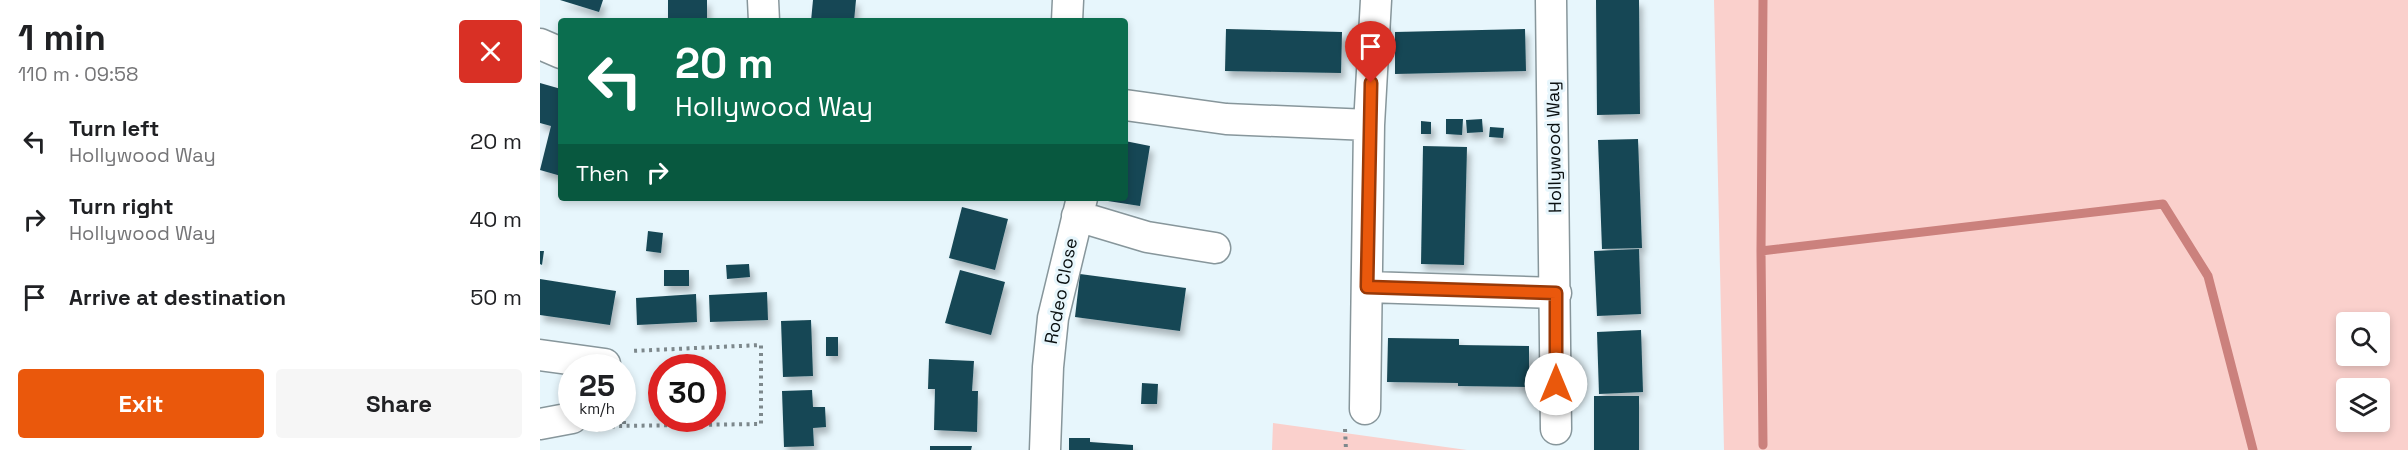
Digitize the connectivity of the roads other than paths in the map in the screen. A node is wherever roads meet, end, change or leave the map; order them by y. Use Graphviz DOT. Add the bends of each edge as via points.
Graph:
graph roads {
  1 [pos="763,0"];
  2 [pos="1068,0"];
  3 [pos="1376,0"];
  4 [pos="1551,0"];
  5 [pos="764,18"];
  6 [pos="1067,18"];
  7 [pos="540,44"];
  8 [pos="558,52"];
  9 [pos="1128,105"];
  10 [pos="1369,125"];
  11 [pos="1079,207"];
  12 [pos="1215,248"];
  13 [pos="1367,287"];
  14 [pos="1556,293"];
  15 [pos="540,356"];
  16 [pos="558,358"];
  17 [pos="1365,410"];
  18 [pos="540,424"];
  19 [pos="558,424"];
  20 [pos="1556,429"];
  21 [pos="1045,450"];
  1 -- 5 [label="street"];
  2 -- 6 [label="street"];
  3 -- 10 [label="street"];
  4 -- 14 [label="street, Hollywood Way"];
  7 -- 8 [label="street"];
  9 -- 10 [label="street" via="1226,119"];
  10 -- 13 [label="street"];
  11 -- 12 [label="street, Rodeo Close" via="1147,237"];
  11 -- 21 [label="street, Rodeo Close" via="1058,292 1048,367"];
  13 -- 14 [label="street"];
  13 -- 17 [label="street"];
  14 -- 20 [label="street, Hollywood Way"];
  15 -- 16 [label="street"];
  18 -- 19 [label="street"];
}
